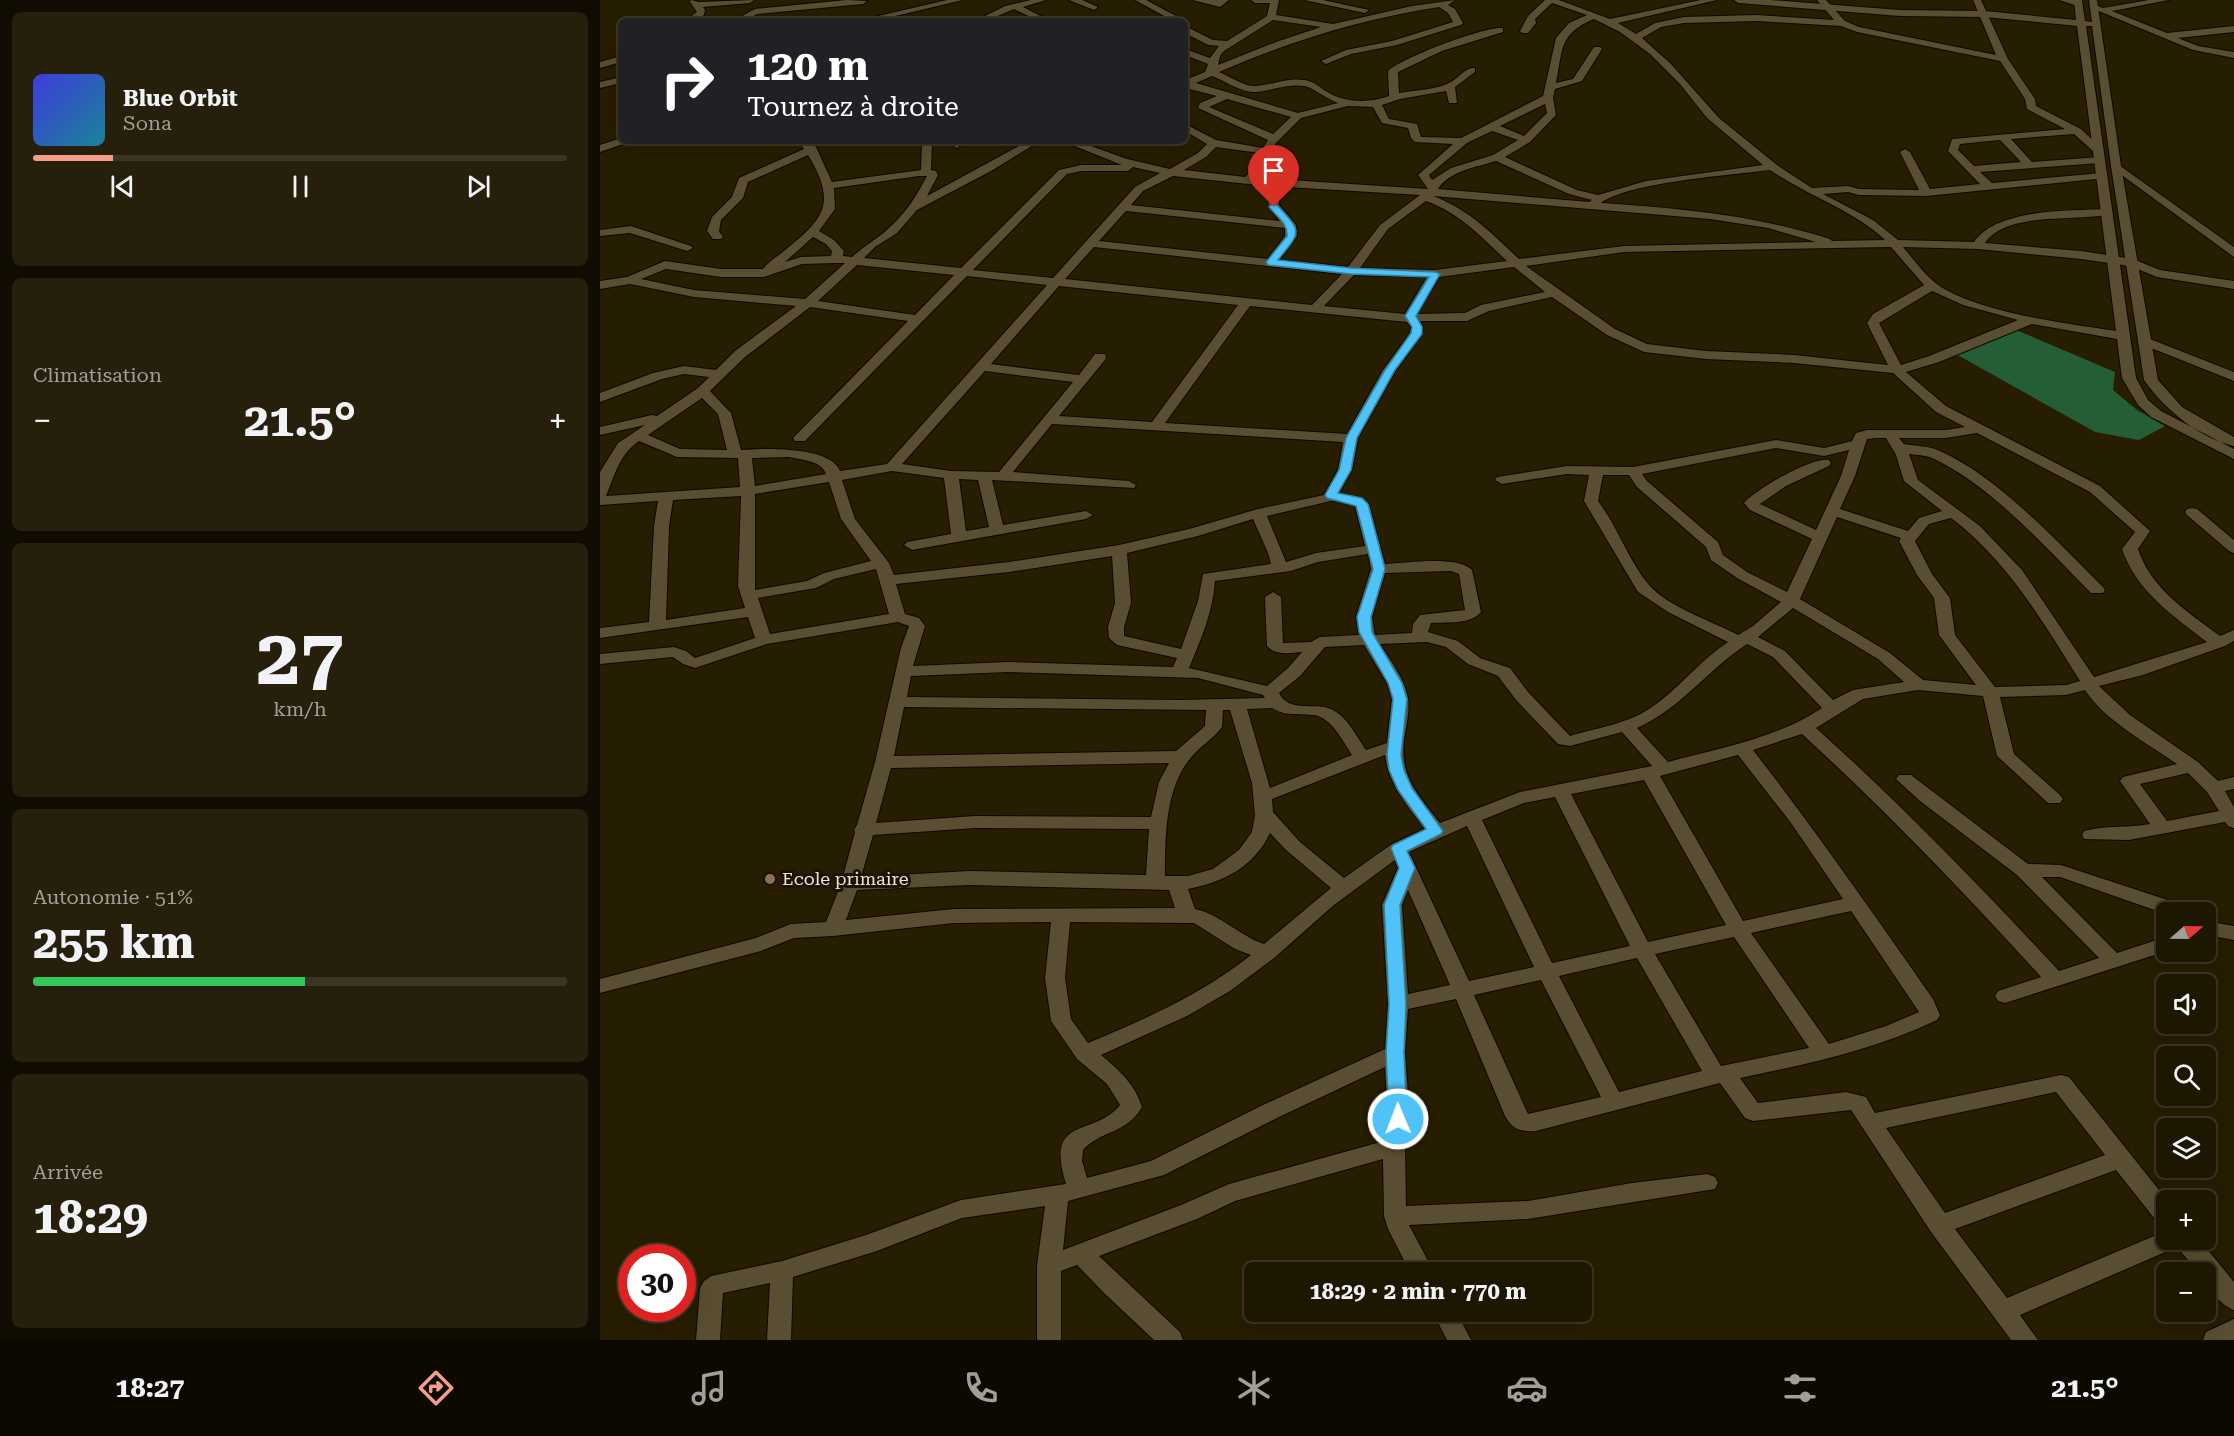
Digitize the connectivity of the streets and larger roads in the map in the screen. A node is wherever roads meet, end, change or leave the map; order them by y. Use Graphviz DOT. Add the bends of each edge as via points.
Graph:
graph roads {
  1 [pos="750,0"];
  2 [pos="959,0"];
  3 [pos="1042,0"];
  4 [pos="1073,0"];
  5 [pos="1139,0"];
  6 [pos="1196,0"];
  7 [pos="1226,0"];
  8 [pos="1256,0"];
  9 [pos="1308,0"];
  10 [pos="1450,0"];
  11 [pos="1713,0"];
  12 [pos="1738,0"];
  13 [pos="1977,0"];
  14 [pos="2063,0"];
  15 [pos="2165,0"];
  16 [pos="863,1"];
  17 [pos="1274,1"];
  18 [pos="1777,1"];
  19 [pos="2078,2"];
  20 [pos="695,3"];
  21 [pos="1824,3"];
  22 [pos="1440,4"];
  23 [pos="1014,6"];
  24 [pos="1367,6"];
  25 [pos="2096,6"];
  26 [pos="1094,7"];
  27 [pos="1985,14"];
  28 [pos="1595,15"];
  29 [pos="1271,17"];
  30 [pos="693,18"];
  31 [pos="743,18"];
  32 [pos="876,18"];
  33 [pos="881,18"];
  34 [pos="987,18"];
  35 [pos="1040,18"];
  36 [pos="1170,18"];
  37 [pos="1349,22"];
  38 [pos="1611,22"];
  39 [pos="1842,22"];
  40 [pos="2079,23"];
  41 [pos="2096,24"];
  42 [pos="1333,27"];
  43 [pos="2234,28"];
  44 [pos="1500,30"];
  45 [pos="1188,31"];
  46 [pos="1524,31"];
  47 [pos="2168,36"];
  48 [pos="1636,38"];
  49 [pos="1227,44"];
  50 [pos="1596,49"];
  51 [pos="1188,55"];
  52 [pos="2234,55"];
  53 [pos="2003,59"];
  54 [pos="618,60"];
  55 [pos="1326,61"];
  56 [pos="600,65"];
  57 [pos="1211,68"];
  58 [pos="1472,70"];
  59 [pos="618,81"];
  60 [pos="1188,83"];
  61 [pos="600,85"];
  62 [pos="1188,85"];
  63 [pos="1450,86"];
  64 [pos="1551,87"];
  65 [pos="1227,96"];
  66 [pos="1398,96"];
  67 [pos="1548,98"];
  68 [pos="1454,101"];
  69 [pos="1347,103"];
  70 [pos="1377,104"];
  71 [pos="1298,116"];
  72 [pos="1489,126"];
  73 [pos="1188,129"];
  74 [pos="2077,131"];
  75 [pos="2002,136"];
  76 [pos="1275,139"];
  77 [pos="1526,140"];
  78 [pos="1463,141"];
  79 [pos="618,142"];
  80 [pos="1213,143"];
  81 [pos="927,144"];
  82 [pos="1030,144"];
  83 [pos="1075,144"];
  84 [pos="808,145"];
  85 [pos="600,149"];
  86 [pos="1265,151"];
  87 [pos="1905,152"];
  88 [pos="2099,155"];
  89 [pos="1497,157"];
  90 [pos="2029,165"];
  91 [pos="2116,166"];
  92 [pos="1772,167"];
  93 [pos="1150,168"];
  94 [pos="1970,169"];
  95 [pos="1168,172"];
  96 [pos="926,173"];
  97 [pos="2102,176"];
  98 [pos="1248,180"];
  99 [pos="1284,184"];
  100 [pos="827,186"];
  101 [pos="1989,187"];
  102 [pos="1809,191"];
  103 [pos="1429,192"];
  104 [pos="1926,193"];
  105 [pos="1594,202"];
  106 [pos="1122,207"];
  107 [pos="911,211"];
  108 [pos="2107,212"];
  109 [pos="1290,225"];
  110 [pos="812,232"];
  111 [pos="600,233"];
  112 [pos="717,237"];
  113 [pos="1893,242"];
  114 [pos="1089,243"];
  115 [pos="1834,244"];
  116 [pos="1978,246"];
  117 [pos="687,248"];
  118 [pos="2234,253"];
  119 [pos="836,259"];
  120 [pos="2114,260"];
  121 [pos="855,261"];
  122 [pos="1271,262"];
  123 [pos="1517,263"];
  124 [pos="2133,263"];
  125 [pos="965,271"];
  126 [pos="1351,271"];
  127 [pos="764,273"];
  128 [pos="1435,274"];
  129 [pos="630,280"];
  130 [pos="1054,283"];
  131 [pos="600,285"];
  132 [pos="2234,285"];
  133 [pos="1932,286"];
  134 [pos="1555,293"];
  135 [pos="808,303"];
  136 [pos="1245,304"];
  137 [pos="1314,310"];
  138 [pos="1410,316"];
  139 [pos="918,319"];
  140 [pos="2032,319"];
  141 [pos="2123,336"];
  142 [pos="2145,342"];
  143 [pos="1100,357"];
  144 [pos="980,366"];
  145 [pos="1897,370"];
  146 [pos="721,375"];
  147 [pos="2234,377"];
  148 [pos="1081,379"];
  149 [pos="703,391"];
  150 [pos="600,398"];
  151 [pos="668,415"];
  152 [pos="1050,420"];
  153 [pos="1155,428"];
  154 [pos="1979,429"];
  155 [pos="600,431"];
  156 [pos="636,435"];
  157 [pos="800,438"];
  158 [pos="1351,438"];
  159 [pos="1895,442"];
  160 [pos="2234,442"];
  161 [pos="1857,444"];
  162 [pos="740,453"];
  163 [pos="2234,455"];
  164 [pos="1824,463"];
  165 [pos="892,467"];
  166 [pos="1597,471"];
  167 [pos="1633,471"];
  168 [pos="951,475"];
  169 [pos="984,476"];
  170 [pos="1004,476"];
  171 [pos="835,478"];
  172 [pos="1502,480"];
  173 [pos="1129,485"];
  174 [pos="748,491"];
  175 [pos="600,495"];
  176 [pos="667,495"];
  177 [pos="1331,495"];
  178 [pos="600,501"];
  179 [pos="1833,511"];
  180 [pos="2192,512"];
  181 [pos="1258,513"];
  182 [pos="1952,513"];
  183 [pos="1086,515"];
  184 [pos="997,532"];
  185 [pos="1909,536"];
  186 [pos="959,537"];
  187 [pos="1820,537"];
  188 [pos="912,545"];
  189 [pos="2234,548"];
  190 [pos="1373,549"];
  191 [pos="1119,550"];
  192 [pos="880,563"];
  193 [pos="1279,567"];
  194 [pos="1379,569"];
  195 [pos="886,581"];
  196 [pos="2097,590"];
  197 [pos="1273,597"];
  198 [pos="1791,601"];
  199 [pos="752,603"];
  200 [pos="898,617"];
  201 [pos="657,626"];
  202 [pos="600,633"];
  203 [pos="1419,638"];
  204 [pos="1742,639"];
  205 [pos="2226,639"];
  206 [pos="764,640"];
  207 [pos="1369,640"];
  208 [pos="1313,647"];
  209 [pos="1186,655"];
  210 [pos="600,659"];
  211 [pos="905,670"];
  212 [pos="1179,672"];
  213 [pos="2089,684"];
  214 [pos="1918,685"];
  215 [pos="1990,692"];
  216 [pos="1273,697"];
  217 [pos="898,702"];
  218 [pos="1237,705"];
  219 [pos="1215,706"];
  220 [pos="1832,709"];
  221 [pos="1626,726"];
  222 [pos="1806,727"];
  223 [pos="1395,746"];
  224 [pos="1742,748"];
  225 [pos="1362,756"];
  226 [pos="1181,757"];
  227 [pos="885,762"];
  228 [pos="2192,766"];
  229 [pos="1657,771"];
  230 [pos="1905,779"];
  231 [pos="2234,783"];
  232 [pos="2214,788"];
  233 [pos="1560,790"];
  234 [pos="2054,799"];
  235 [pos="1262,804"];
  236 [pos="1471,816"];
  237 [pos="2232,819"];
  238 [pos="1159,823"];
  239 [pos="2162,827"];
  240 [pos="863,830"];
  241 [pos="1436,831"];
  242 [pos="2091,835"];
  243 [pos="1403,858"];
  244 [pos="2024,870"];
  245 [pos="1155,882"];
  246 [pos="849,884"];
  247 [pos="1177,884"];
  248 [pos="1343,888"];
  249 [pos="1856,903"];
  250 [pos="2156,903"];
  251 [pos="1061,915"];
  252 [pos="1187,915"];
  253 [pos="833,928"];
  254 [pos="1739,930"];
  255 [pos="2216,930"];
  256 [pos="2234,933"];
  257 [pos="2156,947"];
  258 [pos="1642,950"];
  259 [pos="1267,953"];
  260 [pos="2112,960"];
  261 [pos="1546,971"];
  262 [pos="2055,980"];
  263 [pos="600,986"];
  264 [pos="1462,988"];
  265 [pos="2005,996"];
  266 [pos="1398,1004"];
  267 [pos="1084,1053"];
  268 [pos="1395,1053"];
  269 [pos="1824,1053"];
  270 [pos="1720,1075"];
  271 [pos="1614,1102"];
  272 [pos="1870,1123"];
  273 [pos="1394,1147"];
  274 [pos="2120,1159"];
  275 [pos="1707,1183"];
  276 [pos="1069,1192"];
  277 [pos="2156,1204"];
  278 [pos="1395,1216"];
  279 [pos="1939,1225"];
  280 [pos="2156,1245"];
  281 [pos="2194,1250"];
  282 [pos="1082,1253"];
  283 [pos="1417,1262"];
  284 [pos="1048,1265"];
  285 [pos="782,1271"];
  286 [pos="2234,1300"];
  287 [pos="2003,1311"];
  288 [pos="1450,1322"];
  289 [pos="2234,1330"];
  290 [pos="708,1340"];
  291 [pos="779,1340"];
  292 [pos="1049,1340"];
  293 [pos="1171,1340"];
  294 [pos="1459,1340"];
  295 [pos="2026,1340"];
  296 [pos="2215,1340"];
  1 -- 20 [label="street"];
  2 -- 33 [label="street"];
  3 -- 23 [label="street"];
  4 -- 26 [label="street"];
  5 -- 36 [label="street"];
  6 -- 7 [label="street" via="1220,4"];
  8 -- 17 [label="street"];
  9 -- 24 [label="street"];
  10 -- 22 [label="street"];
  11 -- 38 [label="street"];
  12 -- 18 [label="street"];
  13 -- 27 [label="street"];
  14 -- 19 [label="street"];
  15 -- 25 [label="street"];
  16 -- 31 [label="street" via="804,11 755,12"];
  16 -- 32 [label="street"];
  17 -- 29 [label="street"];
  18 -- 21 [label="street"];
  19 -- 40 [label="street"];
  20 -- 30 [label="street" via="701,13"];
  21 -- 27 [label="street" via="1900,13"];
  21 -- 39 [label="street"];
  22 -- 37 [label="street" via="1397,9"];
  22 -- 55 [label="street" via="1452,11 1458,23"];
  23 -- 34 [label="street"];
  23 -- 35 [label="street"];
  24 -- 37 [label="street"];
  25 -- 41 [label="street"];
  25 -- 47 [label="street"];
  27 -- 40 [label="street"];
  27 -- 53 [label="street"];
  28 -- 38 [label="street"];
  28 -- 46 [label="street" via="1550,0"];
  28 -- 64 [label="street" via="1566,31 1559,45"];
  29 -- 42 [label="street"];
  29 -- 49 [label="street"];
  37 -- 42 [label="street"];
  38 -- 48 [label="street"];
  39 -- 48 [label="street" via="1676,20"];
  39 -- 53 [label="street" via="1904,40"];
  40 -- 41 [label="street"];
  40 -- 88 [label="street"];
  41 -- 91 [label="street"];
  42 -- 57 [label="street"];
  43 -- 47 [label="street"];
  44 -- 66 [label="street" via="1439,49 1399,67 1393,71 1392,94"];
  45 -- 49 [label="street" via="1211,43"];
  47 -- 52 [label="street" via="2204,50"];
  48 -- 92 [label="street" via="1685,85 1704,111"];
  49 -- 57 [label="street" via="1215,55"];
  50 -- 64 [label="street" via="1577,81"];
  51 -- 57 [label="street"];
  53 -- 74 [label="street" via="2030,99 2031,107"];
  54 -- 56 [label="street"];
  57 -- 60 [label="street"];
  57 -- 69 [label="street" via="1252,89 1282,82 1305,83"];
  58 -- 63 [label="street"];
  59 -- 61 [label="street"];
  62 -- 65 [label="street"];
  63 -- 66 [label="street"];
  63 -- 68 [label="street"];
  64 -- 67 [label="street"];
  65 -- 71 [label="street"];
  65 -- 76 [label="street" via="1203,108"];
  66 -- 70 [label="street"];
  67 -- 72 [label="street"];
  67 -- 77 [label="street" via="1552,113"];
  69 -- 70 [label="street"];
  69 -- 71 [label="street"];
  70 -- 78 [label="street" via="1383,120 1413,126 1419,140"];
  71 -- 76 [label="street"];
  72 -- 77 [label="street"];
  72 -- 78 [label="street"];
  73 -- 80 [label="street"];
  74 -- 75 [label="street"];
  74 -- 88 [label="street"];
  75 -- 90 [label="street"];
  75 -- 94 [label="street" via="1956,141 1953,152"];
  76 -- 86 [label="street"];
  77 -- 89 [label="street"];
  78 -- 103 [label="street" via="1423,175"];
  79 -- 85 [label="street"];
  80 -- 86 [label="street"];
  80 -- 95 [label="street" via="1204,156"];
  81 -- 96 [label="street"];
  82 -- 107 [label="street"];
  83 -- 93 [label="street"];
  84 -- 100 [label="street"];
  84 -- 112 [label="street" via="743,180 737,198 716,219 713,231"];
  86 -- 98 [label="street"];
  87 -- 104 [label="street"];
  88 -- 90 [label="street"];
  88 -- 97 [label="street"];
  89 -- 103 [label="street" via="1455,170 1438,180"];
  89 -- 105 [label="street"];
  90 -- 94 [label="street"];
  91 -- 118 [label="street"];
  91 -- 124 [label="street"];
  92 -- 102 [label="street"];
  92 -- 105 [label="street" via="1646,184"];
  93 -- 95 [label="street"];
  93 -- 125 [label="street" via="1081,168 1063,172"];
  94 -- 101 [label="street"];
  95 -- 98 [label="street"];
  95 -- 106 [label="street" via="1139,189"];
  96 -- 100 [label="street"];
  96 -- 107 [label="street" via="932,173 932,178"];
  97 -- 101 [label="street"];
  97 -- 108 [label="street"];
  98 -- 99 [label="street"];
  99 -- 103 [label="street"];
  99 -- 109 [label="street" via="1273,205"];
  100 -- 110 [label="street" via="829,209"];
  101 -- 104 [label="street"];
  102 -- 104 [label="street"];
  102 -- 113 [label="street" via="1880,230"];
  103 -- 105 [label="street"];
  103 -- 123 [label="street" via="1466,216"];
  103 -- 126 [label="street" via="1384,227"];
  105 -- 115 [label="street" via="1718,215 1794,230"];
  106 -- 109 [label="street"];
  106 -- 114 [label="street"];
  107 -- 121 [label="street"];
  108 -- 116 [label="street" via="1999,226 1989,231"];
  108 -- 120 [label="street"];
  109 -- 122 [label="street" via="1292,236"];
  110 -- 119 [label="street" via="836,246"];
  110 -- 127 [label="street"];
  111 -- 117 [label="street" via="631,229"];
  113 -- 115 [label="street"];
  113 -- 116 [label="street"];
  113 -- 133 [label="street"];
  114 -- 122 [label="street"];
  114 -- 130 [label="street"];
  115 -- 123 [label="street" via="1624,249"];
  116 -- 120 [label="street"];
  119 -- 121 [label="street"];
  119 -- 127 [label="street" via="801,261"];
  120 -- 124 [label="street"];
  120 -- 141 [label="street"];
  121 -- 125 [label="street"];
  121 -- 135 [label="street"];
  122 -- 126 [label="street"];
  123 -- 128 [label="street"];
  123 -- 134 [label="street"];
  124 -- 132 [label="street" via="2157,273"];
  124 -- 142 [label="street"];
  125 -- 130 [label="street"];
  125 -- 139 [label="street"];
  126 -- 128 [label="street"];
  126 -- 137 [label="street"];
  127 -- 129 [label="street" via="722,273 665,265"];
  128 -- 138 [label="street"];
  129 -- 131 [label="street"];
  129 -- 135 [label="street" via="659,289"];
  130 -- 136 [label="street"];
  130 -- 144 [label="street"];
  133 -- 140 [label="street" via="1957,298"];
  133 -- 145 [label="street" via="1873,323"];
  134 -- 138 [label="street" via="1485,308 1467,317"];
  134 -- 145 [label="street" via="1611,332 1644,348"];
  135 -- 139 [label="street"];
  135 -- 146 [label="street" via="740,354"];
  136 -- 137 [label="street"];
  136 -- 153 [label="street"];
  137 -- 138 [label="street"];
  138 -- 158 [label="street" via="1417,327 1416,334"];
  139 -- 157 [label="street"];
  140 -- 141 [label="street"];
  140 -- 145 [label="street"];
  141 -- 163 [label="street" via="2128,378 2143,402 2162,418"];
  142 -- 147 [label="street"];
  142 -- 160 [label="street" via="2151,380 2166,402"];
  143 -- 148 [label="street"];
  144 -- 148 [label="street"];
  144 -- 165 [label="street"];
  145 -- 154 [label="street" via="1941,409"];
  146 -- 149 [label="street"];
  146 -- 150 [label="street" via="684,370"];
  148 -- 152 [label="street"];
  149 -- 151 [label="street"];
  149 -- 162 [label="street" via="724,413"];
  151 -- 155 [label="street"];
  151 -- 156 [label="street"];
  152 -- 153 [label="street"];
  152 -- 170 [label="street"];
  153 -- 158 [label="street"];
  154 -- 159 [label="street"];
  154 -- 205 [label="street" via="2108,498 2143,531 2130,549 2138,571 2179,612"];
  156 -- 162 [label="street" via="677,453"];
  156 -- 175 [label="street" via="614,459"];
  158 -- 177 [label="street" via="1345,470"];
  159 -- 161 [label="street" via="1864,434"];
  159 -- 182 [label="street" via="1913,483"];
  159 -- 196 [label="street" via="1934,453 1971,475 2022,516"];
  161 -- 167 [label="street" via="1824,452 1786,444 1762,446"];
  161 -- 179 [label="street"];
  162 -- 171 [label="street" via="812,457 831,467"];
  162 -- 174 [label="street"];
  164 -- 187 [label="street" via="1788,479 1750,503"];
  165 -- 168 [label="street"];
  165 -- 171 [label="street"];
  166 -- 167 [label="street"];
  166 -- 172 [label="street" via="1567,470"];
  166 -- 204 [label="street" via="1591,501 1605,517 1623,557 1644,589 1665,604"];
  167 -- 198 [label="street" via="1642,484 1713,545 1718,558"];
  168 -- 169 [label="street"];
  168 -- 186 [label="street"];
  169 -- 170 [label="street"];
  169 -- 184 [label="street"];
  170 -- 173 [label="street"];
  171 -- 174 [label="street"];
  171 -- 192 [label="street" via="848,519"];
  174 -- 176 [label="street"];
  174 -- 199 [label="street" via="746,586"];
  176 -- 178 [label="street"];
  176 -- 201 [label="street" via="661,516"];
  177 -- 181 [label="street" via="1328,499"];
  177 -- 190 [label="street" via="1361,503"];
  179 -- 185 [label="street"];
  179 -- 187 [label="street"];
  180 -- 189 [label="street"];
  181 -- 191 [label="street"];
  181 -- 193 [label="street"];
  182 -- 185 [label="street" via="1924,520"];
  182 -- 213 [label="street" via="1975,529 2013,567"];
  183 -- 184 [label="street"];
  184 -- 186 [label="street"];
  185 -- 215 [label="street" via="1907,541 1924,575 1942,598 1947,634"];
  186 -- 188 [label="street"];
  187 -- 198 [label="street"];
  190 -- 193 [label="street"];
  190 -- 194 [label="street"];
  191 -- 195 [label="street"];
  191 -- 209 [label="street" via="1122,596 1115,629 1117,638"];
  192 -- 195 [label="street"];
  192 -- 199 [label="street"];
  193 -- 209 [label="street" via="1208,577 1206,601"];
  194 -- 203 [label="street" via="1451,566 1467,573 1473,612 1426,618"];
  194 -- 207 [label="street" via="1364,617"];
  195 -- 200 [label="street"];
  197 -- 208 [label="street" via="1275,646"];
  198 -- 204 [label="street" via="1760,629"];
  198 -- 214 [label="street" via="1884,656"];
  199 -- 201 [label="street"];
  199 -- 206 [label="street"];
  200 -- 206 [label="street"];
  200 -- 211 [label="street" via="917,626"];
  201 -- 202 [label="street"];
  203 -- 207 [label="street"];
  203 -- 221 [label="street" via="1452,644 1474,661 1504,672 1521,696 1564,740"];
  204 -- 220 [label="street" via="1779,654"];
  204 -- 221 [label="street" via="1666,705"];
  205 -- 213 [label="street"];
  206 -- 210 [label="street" via="695,663 674,652"];
  207 -- 208 [label="street" via="1322,641"];
  207 -- 223 [label="street" via="1395,683 1400,699"];
  208 -- 216 [label="street"];
  209 -- 212 [label="street"];
  211 -- 212 [label="street" via="1008,667"];
  211 -- 217 [label="street"];
  212 -- 216 [label="street" via="1216,676"];
  213 -- 215 [label="street" via="2048,692"];
  213 -- 228 [label="street" via="2124,719"];
  214 -- 215 [label="street"];
  214 -- 220 [label="street" via="1859,694"];
  215 -- 234 [label="street" via="2006,756"];
  216 -- 218 [label="street"];
  216 -- 225 [label="street" via="1293,711 1328,714"];
  217 -- 219 [label="street"];
  217 -- 227 [label="street"];
  218 -- 219 [label="street"];
  218 -- 235 [label="street"];
  219 -- 226 [label="street" via="1213,727"];
  220 -- 222 [label="street"];
  221 -- 229 [label="street"];
  222 -- 224 [label="street"];
  222 -- 262 [label="street" via="1985,903"];
  223 -- 225 [label="street"];
  223 -- 241 [label="street" via="1400,780"];
  224 -- 229 [label="street"];
  224 -- 249 [label="street"];
  225 -- 235 [label="street"];
  226 -- 227 [label="street"];
  226 -- 238 [label="street" via="1162,803"];
  227 -- 240 [label="street"];
  228 -- 232 [label="street"];
  228 -- 239 [label="street" via="2129,781"];
  229 -- 233 [label="street"];
  229 -- 254 [label="street"];
  230 -- 244 [label="street"];
  231 -- 232 [label="street"];
  232 -- 237 [label="street"];
  233 -- 236 [label="street" via="1520,798"];
  233 -- 258 [label="street"];
  235 -- 247 [label="street" via="1262,832 1241,860 1206,879"];
  235 -- 248 [label="street" via="1293,846"];
  236 -- 241 [label="street"];
  236 -- 261 [label="street"];
  237 -- 239 [label="street"];
  238 -- 240 [label="street" via="975,822"];
  238 -- 245 [label="street"];
  239 -- 242 [label="street" via="2129,834"];
  240 -- 246 [label="street"];
  241 -- 243 [label="street"];
  243 -- 248 [label="street"];
  243 -- 264 [label="street"];
  243 -- 266 [label="street" via="1392,905"];
  244 -- 250 [label="street" via="2061,871"];
  244 -- 260 [label="street"];
  245 -- 246 [label="street" via="970,878"];
  245 -- 247 [label="street"];
  246 -- 253 [label="street"];
  247 -- 252 [label="street"];
  248 -- 259 [label="street"];
  249 -- 254 [label="street"];
  249 -- 269 [label="street" via="1930,1015 1893,1032"];
  251 -- 252 [label="street"];
  251 -- 253 [label="street" via="954,916"];
  251 -- 267 [label="street" via="1055,978 1061,1021"];
  252 -- 259 [label="street" via="1199,917 1242,944"];
  253 -- 263 [label="street" via="791,931 761,944"];
  254 -- 258 [label="street"];
  254 -- 269 [label="street"];
  255 -- 256 [label="street"];
  257 -- 260 [label="street"];
  258 -- 261 [label="street"];
  258 -- 270 [label="street"];
  259 -- 267 [label="street" via="1191,1007"];
  260 -- 262 [label="street"];
  261 -- 264 [label="street"];
  261 -- 271 [label="street"];
  262 -- 265 [label="street"];
  264 -- 266 [label="street"];
  264 -- 271 [label="street" via="1516,1116 1523,1123"];
  266 -- 268 [label="street"];
  267 -- 276 [label="street" via="1115,1077 1131,1107 1122,1117 1073,1145"];
  268 -- 273 [label="street" via="1398,1119"];
  268 -- 276 [label="street" via="1176,1161 1133,1177"];
  269 -- 270 [label="street"];
  270 -- 271 [label="street"];
  270 -- 272 [label="street" via="1753,1112 1853,1101"];
  272 -- 274 [label="street" via="2061,1083"];
  272 -- 279 [label="street"];
  273 -- 278 [label="street"];
  273 -- 282 [label="street" via="1229,1193"];
  274 -- 277 [label="street"];
  274 -- 279 [label="street"];
  275 -- 278 [label="street" via="1528,1210"];
  276 -- 284 [label="street"];
  276 -- 285 [label="street" via="961,1209"];
  278 -- 283 [label="street"];
  279 -- 287 [label="street"];
  280 -- 287 [label="street"];
  281 -- 286 [label="street"];
  282 -- 284 [label="street"];
  282 -- 293 [label="street"];
  284 -- 292 [label="street"];
  285 -- 290 [label="street" via="719,1283 712,1288"];
  285 -- 291 [label="street"];
  287 -- 295 [label="street"];
  288 -- 294 [label="street"];
  289 -- 296 [label="street"];
}
